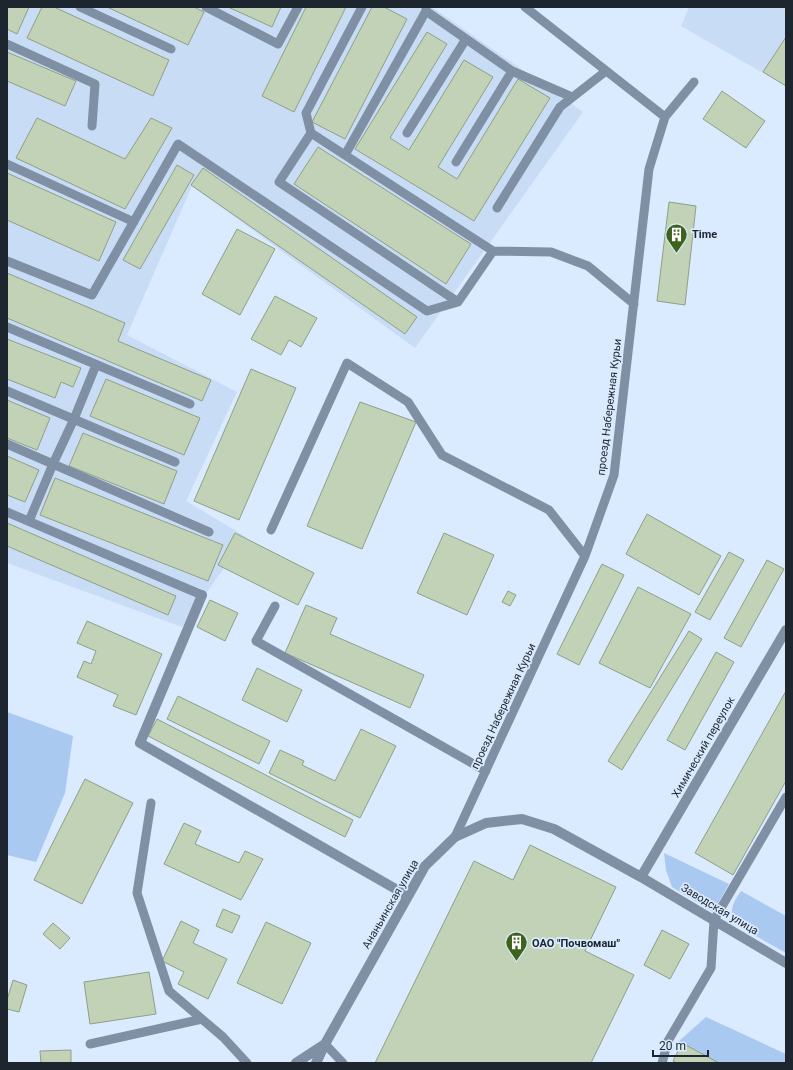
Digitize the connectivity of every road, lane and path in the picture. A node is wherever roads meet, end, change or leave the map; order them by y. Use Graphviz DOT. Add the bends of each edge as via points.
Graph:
graph roads {
  1 [pos="80,7"];
  2 [pos="206,7"];
  3 [pos="362,7"];
  4 [pos="525,7"];
  5 [pos="295,8"];
  6 [pos="426,9"];
  7 [pos="466,40"];
  8 [pos="7,44"];
  9 [pos="171,49"];
  10 [pos="512,71"];
  11 [pos="606,71"];
  12 [pos="694,82"];
  13 [pos="572,97"];
  14 [pos="665,117"];
  15 [pos="92,126"];
  16 [pos="311,133"];
  17 [pos="407,134"];
  18 [pos="345,155"];
  19 [pos="456,162"];
  20 [pos="7,164"];
  21 [pos="497,208"];
  22 [pos="134,222"];
  23 [pos="493,251"];
  24 [pos="7,261"];
  25 [pos="458,302"];
  26 [pos="634,304"];
  27 [pos="7,327"];
  28 [pos="96,365"];
  29 [pos="7,391"];
  30 [pos="190,404"];
  31 [pos="74,420"];
  32 [pos="7,444"];
  33 [pos="175,462"];
  34 [pos="53,464"];
  35 [pos="7,512"];
  36 [pos="29,521"];
  37 [pos="271,530"];
  38 [pos="209,532"];
  39 [pos="585,556"];
  40 [pos="202,594"];
  41 [pos="275,606"];
  42 [pos="786,630"];
  43 [pos="486,771"];
  44 [pos="786,797"];
  45 [pos="151,803"];
  46 [pos="455,837"];
  47 [pos="641,877"];
  48 [pos="408,896"];
  49 [pos="714,920"];
  50 [pos="786,963"];
  51 [pos="202,1019"];
  52 [pos="90,1044"];
  53 [pos="325,1044"];
  54 [pos="248,1063"];
  55 [pos="296,1063"];
  56 [pos="316,1063"];
  57 [pos="343,1063"];
  58 [pos="662,1063"];
  1 -- 9 [label="lane"];
  2 -- 5 [label="lane" via="278,44"];
  3 -- 16 [label="lane" via="306,112"];
  4 -- 11 [label="lane"];
  6 -- 7 [label="lane"];
  6 -- 18 [label="lane"];
  7 -- 10 [label="lane"];
  7 -- 17 [label="lane"];
  8 -- 15 [label="lane" via="95,84"];
  10 -- 13 [label="lane"];
  10 -- 19 [label="lane"];
  11 -- 13 [label="lane"];
  11 -- 14 [label="lane"];
  12 -- 14 [label="lane, проезд Набережная Курьи"];
  13 -- 21 [label="lane" via="560,107"];
  14 -- 26 [label="lane, проезд Набережная Курьи" via="649,169"];
  16 -- 18 [label="lane"];
  16 -- 25 [label="lane" via="279,182"];
  18 -- 23 [label="lane"];
  20 -- 22 [label="lane"];
  22 -- 24 [label="lane" via="92,295"];
  22 -- 25 [label="lane" via="178,144 427,311"];
  23 -- 25 [label="lane"];
  23 -- 26 [label="lane" via="551,252 588,266"];
  26 -- 39 [label="lane, проезд Набережная Курьи" via="614,476"];
  27 -- 28 [label="lane"];
  28 -- 30 [label="lane"];
  28 -- 31 [label="lane"];
  29 -- 31 [label="lane"];
  31 -- 33 [label="lane"];
  31 -- 34 [label="lane"];
  32 -- 34 [label="lane"];
  34 -- 36 [label="lane"];
  34 -- 38 [label="lane"];
  35 -- 36 [label="lane"];
  36 -- 40 [label="lane"];
  37 -- 39 [label="lane" via="347,363 408,402 442,454 549,510"];
  39 -- 43 [label="lane, проезд Набережная Курьи"];
  40 -- 48 [label="street" via="140,743"];
  41 -- 43 [label="lane" via="256,641"];
  42 -- 47 [label="street, Химический переулок"];
  43 -- 46 [label="lane, проезд Набережная Курьи"];
  44 -- 49 [label="lane"];
  45 -- 51 [label="lane" via="137,893 169,991"];
  46 -- 47 [label="street, Ананьинская улица" via="486,823 522,819 554,829"];
  46 -- 48 [label="street, Ананьинская улица" via="425,866"];
  47 -- 49 [label="street, Заводская улица"];
  48 -- 53 [label="street, Ананьинская улица"];
  49 -- 50 [label="street, Заводская улица"];
  49 -- 58 [label="lane" via="711,968 668,1041"];
  51 -- 52 [label="lane"];
  51 -- 54 [label="lane"];
  53 -- 55 [label="street"];
  53 -- 56 [label="street, Ананьинская улица"];
  53 -- 57 [label="lane"];
}
